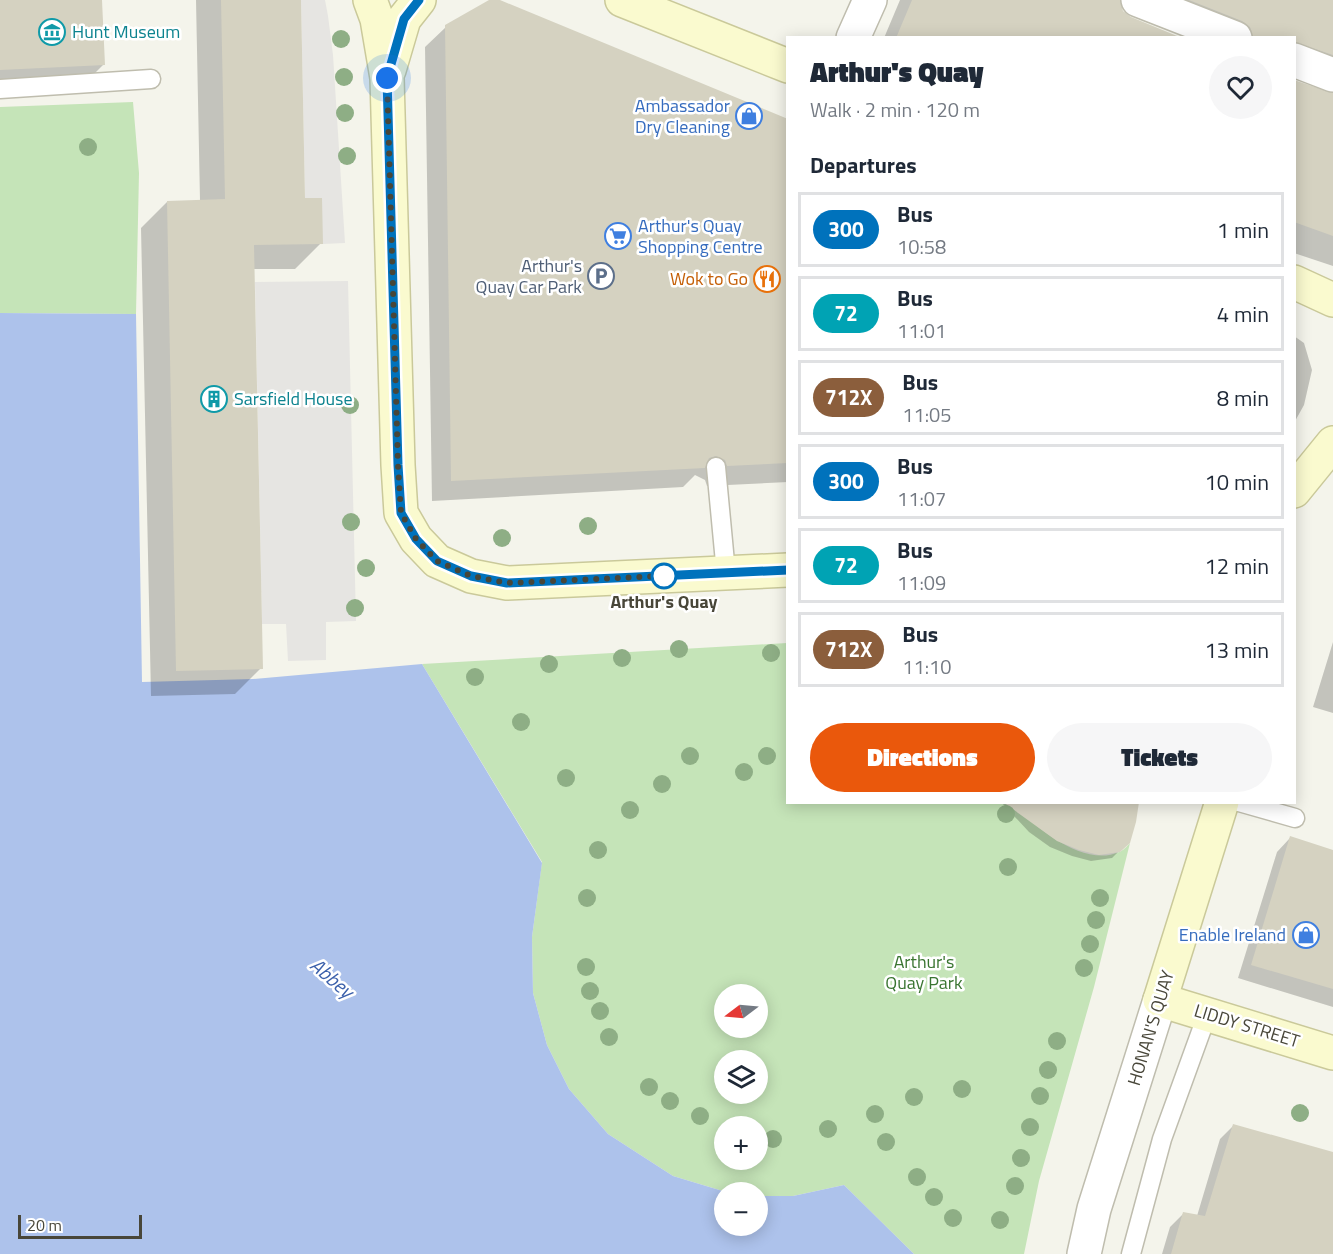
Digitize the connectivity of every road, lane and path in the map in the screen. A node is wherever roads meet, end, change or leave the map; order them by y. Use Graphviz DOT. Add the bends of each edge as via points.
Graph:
graph roads {
  1 [pos="370,0"];
  2 [pos="419,0"];
  3 [pos="622,0"];
  4 [pos="870,0"];
  5 [pos="1138,0"];
  6 [pos="854,36"];
  7 [pos="1230,36"];
  8 [pos="1296,61"];
  9 [pos="786,65"];
  10 [pos="1333,75"];
  11 [pos="151,78"];
  12 [pos="387,78"];
  13 [pos="0,89"];
  14 [pos="1296,283"];
  15 [pos="1331,292"];
  16 [pos="1333,443"];
  17 [pos="716,467"];
  18 [pos="1296,489"];
  19 [pos="786,570"];
  20 [pos="726,573"];
  21 [pos="1221,804"];
  22 [pos="1246,804"];
  23 [pos="1295,818"];
  24 [pos="1160,1000"];
  25 [pos="1208,1015"];
  26 [pos="1333,1053"];
  27 [pos="1084,1254"];
  28 [pos="1131,1254"];
  1 -- 12 [label="main road"];
  2 -- 12 [label="main road" via="404,19"];
  3 -- 9 [label="main road"];
  4 -- 6 [label="street"];
  5 -- 7 [label="street"];
  8 -- 10 [label="street"];
  11 -- 13 [label="lane"];
  12 -- 20 [label="main road" via="401,513 416,539 437,561 471,576 507,583"];
  14 -- 15 [label="main road"];
  16 -- 18 [label="main road"];
  17 -- 20 [label="lane"];
  19 -- 20 [label="main road"];
  21 -- 24 [label="main road, HONAN'S QUAY"];
  22 -- 23 [label="lane"];
  24 -- 25 [label="main road, LIDDY STREET"];
  24 -- 27 [label="street, HONAN'S QUAY" via="1094,1209"];
  25 -- 26 [label="main road, LIDDY STREET"];
  25 -- 28 [label="lane" via="1162,1139"];
}
